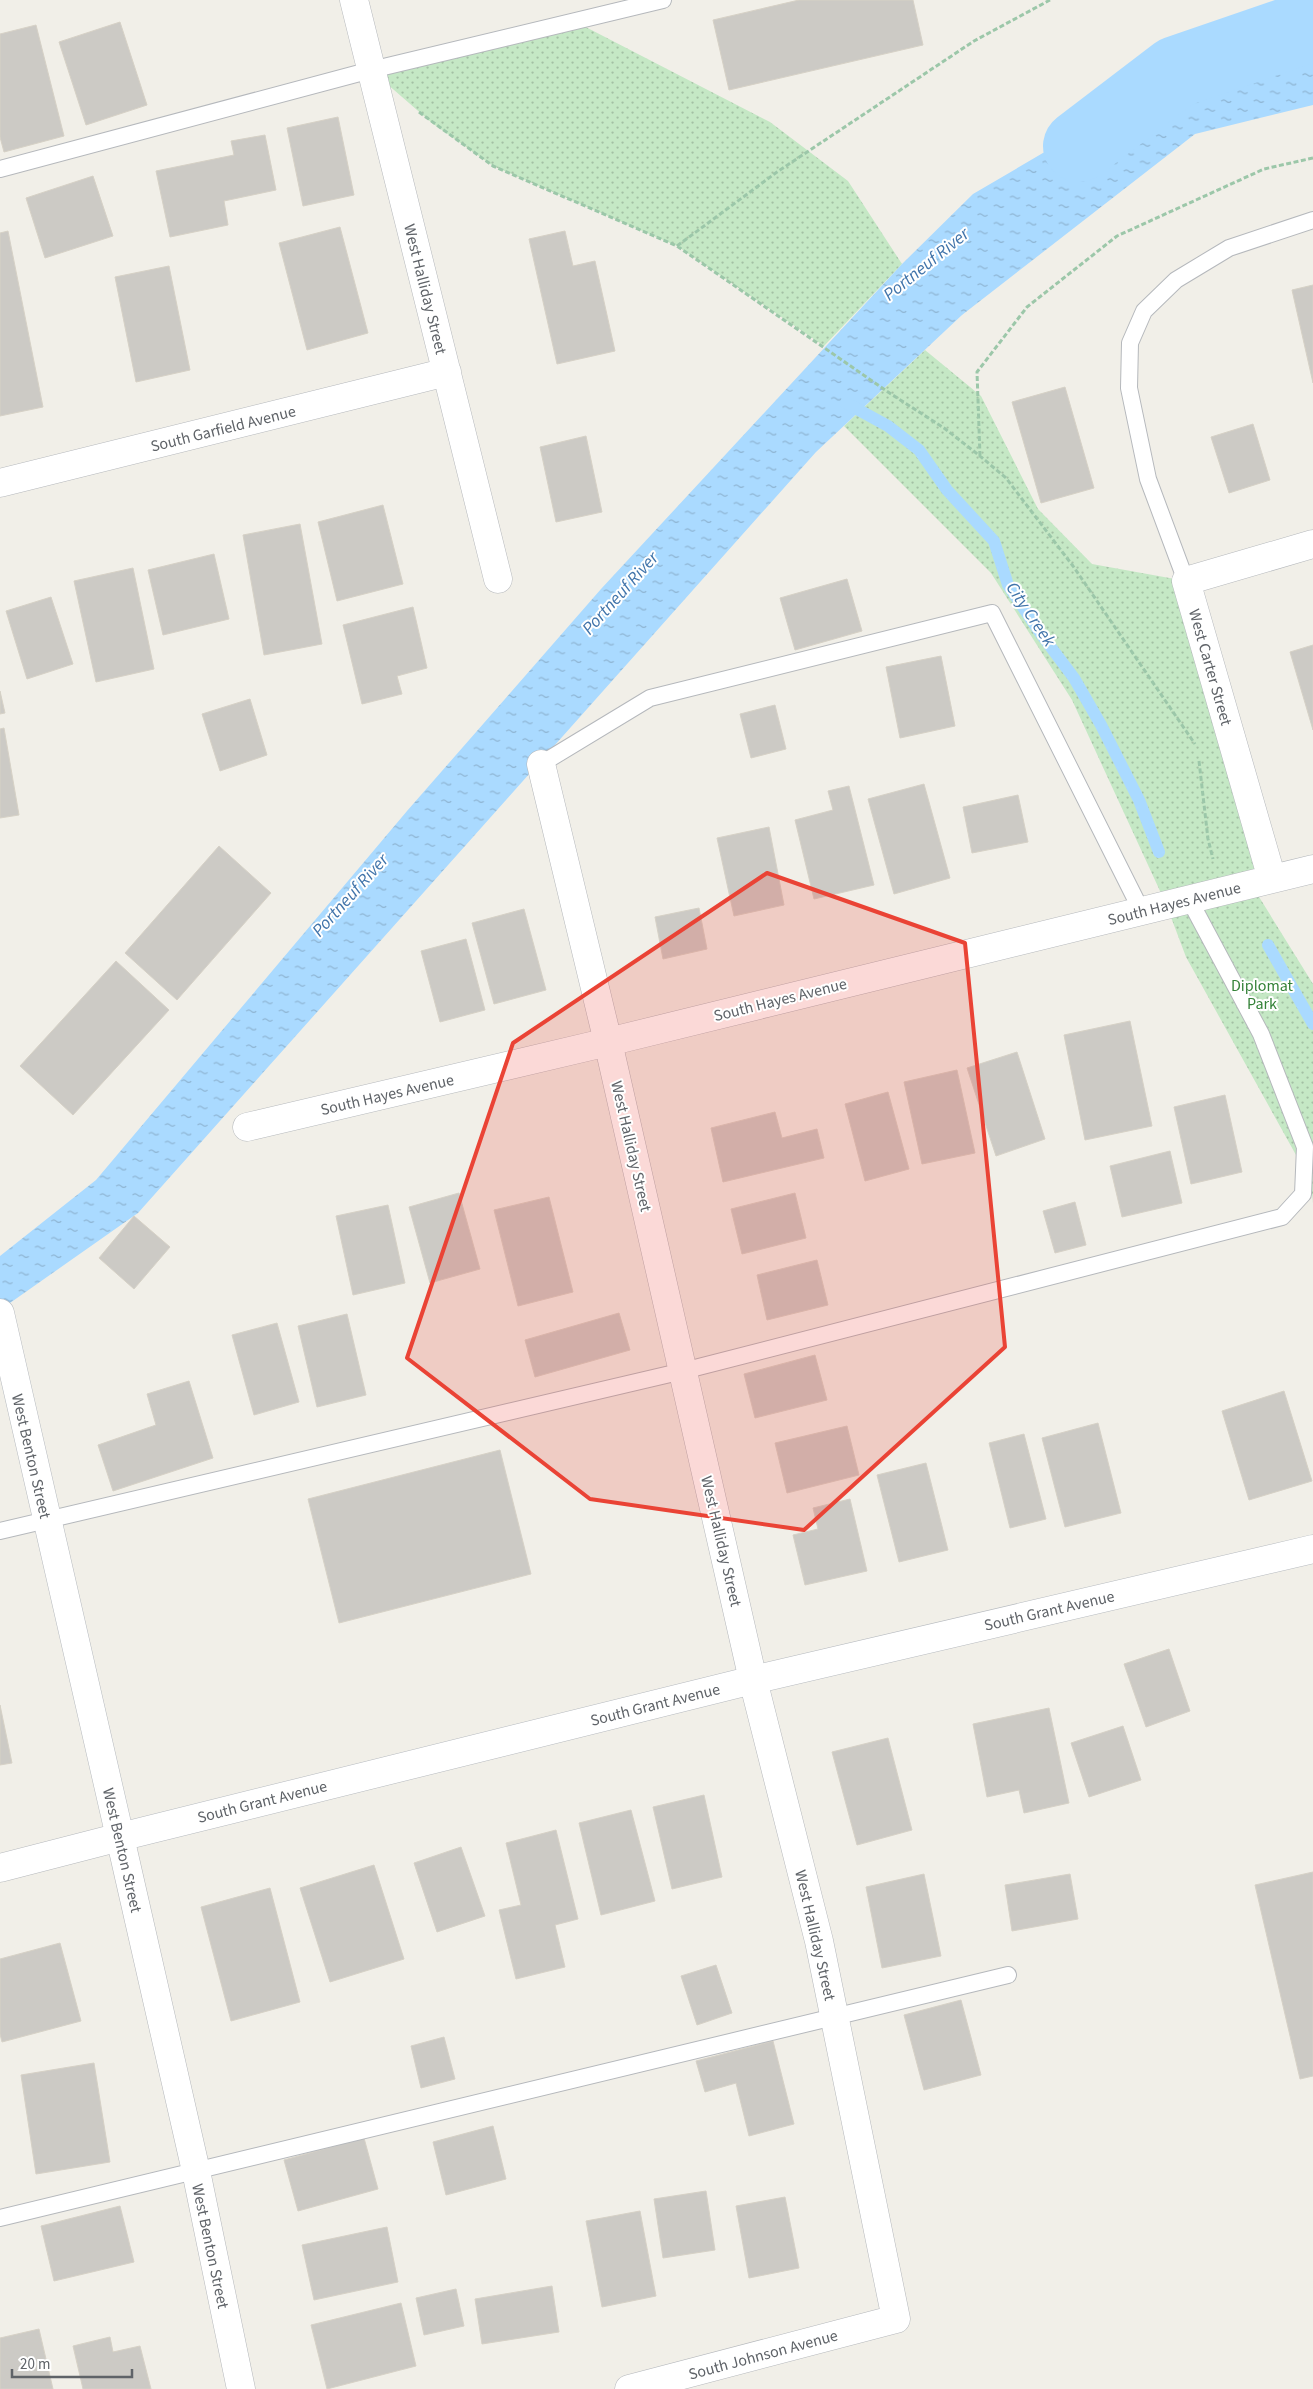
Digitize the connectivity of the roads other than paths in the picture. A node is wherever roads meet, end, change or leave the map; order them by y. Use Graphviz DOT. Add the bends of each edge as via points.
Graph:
graph roads {
  1 [pos="354,0"];
  2 [pos="663,0"];
  3 [pos="371,70"];
  4 [pos="0,169"];
  5 [pos="1313,220"];
  6 [pos="447,372"];
  7 [pos="0,483"];
  8 [pos="1313,544"];
  9 [pos="498,579"];
  10 [pos="1186,581"];
  11 [pos="541,764"];
  12 [pos="1313,869"];
  13 [pos="1272,879"];
  14 [pos="1189,899"];
  15 [pos="1142,910"];
  16 [pos="608,1042"];
  17 [pos="247,1127"];
  18 [pos="2,1324"];
  19 [pos="683,1371"];
  20 [pos="47,1519"];
  21 [pos="0,1530"];
  22 [pos="1313,1549"];
  23 [pos="753,1680"];
  24 [pos="120,1836"];
  25 [pos="0,1868"];
  26 [pos="1008,1976"];
  27 [pos="835,2016"];
  28 [pos="196,2171"];
  29 [pos="0,2218"];
  30 [pos="896,2319"];
  31 [pos="241,2389"];
  32 [pos="629,2389"];
  1 -- 3 [label="street, West Halliday Street"];
  2 -- 3 [label="lane"];
  3 -- 4 [label="lane"];
  3 -- 6 [label="street, West Halliday Street"];
  5 -- 10 [label="lane" via="1229,248 1176,280 1144,311 1130,343 1129,388 1148,479"];
  6 -- 7 [label="street, South Garfield Avenue"];
  6 -- 9 [label="street, West Halliday Street"];
  8 -- 10 [label="street"];
  10 -- 13 [label="street, West Carter Street"];
  11 -- 15 [label="lane" via="650,698 992,613"];
  11 -- 16 [label="street, West Halliday Street"];
  12 -- 13 [label="street, South Hayes Avenue"];
  13 -- 14 [label="street, South Hayes Avenue"];
  14 -- 15 [label="street, South Hayes Avenue"];
  14 -- 19 [label="lane" via="1261,1034 1305,1147 1303,1194 1282,1217"];
  15 -- 16 [label="street, South Hayes Avenue"];
  16 -- 17 [label="street, South Hayes Avenue"];
  16 -- 19 [label="street, West Halliday Street"];
  18 -- 20 [label="street, West Benton Street"];
  19 -- 20 [label="lane"];
  19 -- 23 [label="street, West Halliday Street"];
  20 -- 21 [label="lane"];
  20 -- 24 [label="street, West Benton Street"];
  22 -- 23 [label="street, South Grant Avenue"];
  23 -- 24 [label="street, South Grant Avenue"];
  23 -- 27 [label="street, West Halliday Street"];
  24 -- 25 [label="street, South Grant Avenue"];
  24 -- 28 [label="street, West Benton Street"];
  26 -- 27 [label="lane"];
  27 -- 28 [label="lane"];
  27 -- 30 [label="street, West Halliday Street"];
  28 -- 29 [label="lane"];
  28 -- 31 [label="street, West Benton Street"];
  30 -- 32 [label="street, South Johnson Avenue"];
}
